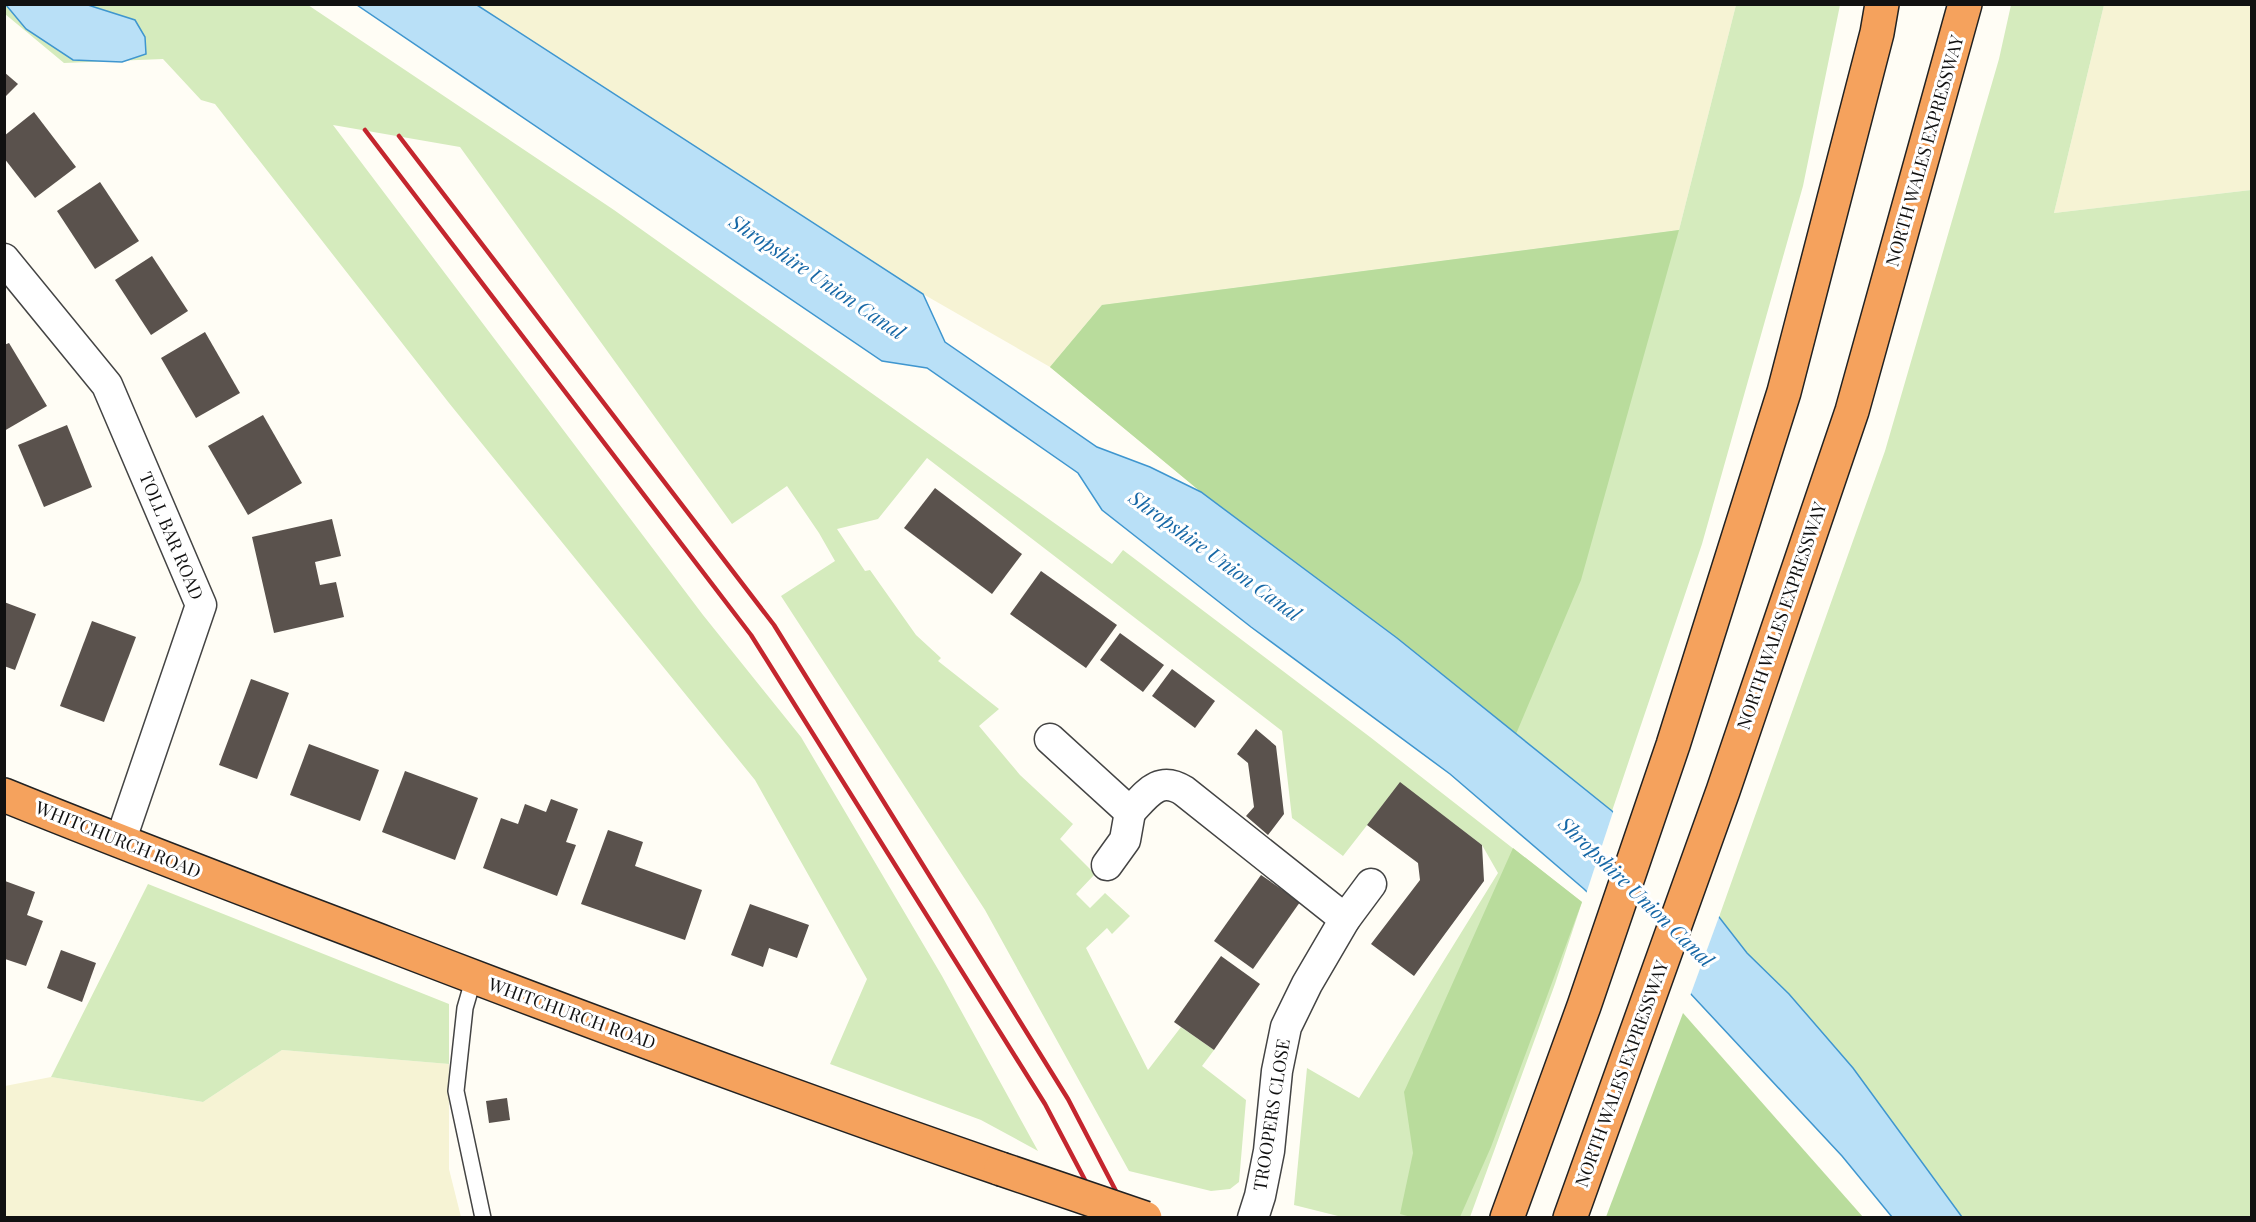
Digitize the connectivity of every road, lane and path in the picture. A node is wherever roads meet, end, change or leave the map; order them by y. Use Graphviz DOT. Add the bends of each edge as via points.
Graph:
graph roads {
  1 [pos="1882,4"];
  2 [pos="1965,4"];
  3 [pos="4,259"];
  4 [pos="1050,739"];
  5 [pos="4,795"];
  6 [pos="1130,812"];
  7 [pos="120,842"];
  8 [pos="1107,865"];
  9 [pos="1371,884"];
  10 [pos="1345,919"];
  11 [pos="474,977"];
  12 [pos="1512,1206"];
  13 [pos="1571,1216"];
  14 [pos="483,1218"];
  15 [pos="1145,1218"];
  16 [pos="1252,1218"];
  1 -- 12 [label="highway" via="1784,392 1673,745"];
  2 -- 13 [label="highway, NORTH WALES EXPRESSWAY" via="1852,411 1723,791"];
  3 -- 7 [label="street, TOLL BAR ROAD" via="107,385 201,605"];
  4 -- 6 [label="street"];
  5 -- 7 [label="highway, WHITCHURCH ROAD"];
  6 -- 8 [label="street" via="1125,840"];
  6 -- 10 [label="street" via="1156,787 1175,785"];
  7 -- 11 [label="highway, WHITCHURCH ROAD"];
  9 -- 10 [label="street, TROOPERS CLOSE"];
  10 -- 16 [label="street, TROOPERS CLOSE" via="1286,1027 1269,1151"];
  11 -- 14 [label="lane" via="465,1008 456,1091"];
  11 -- 15 [label="highway, WHITCHURCH ROAD, bridge" via="846,1115"];
}
